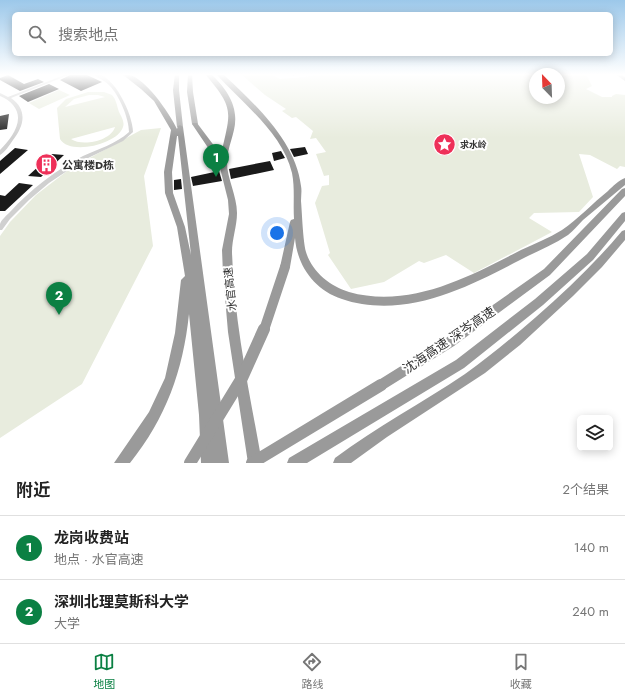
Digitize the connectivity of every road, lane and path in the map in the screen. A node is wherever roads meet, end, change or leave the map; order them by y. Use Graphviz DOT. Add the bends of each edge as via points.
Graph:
graph roads {
  1 [pos="3,96"];
  2 [pos="14,96"];
  3 [pos="118,96"];
  4 [pos="153,96"];
  5 [pos="176,96"];
  6 [pos="191,96"];
  7 [pos="225,96"];
  8 [pos="241,96"];
  9 [pos="248,96"];
  10 [pos="8,98"];
  11 [pos="196,124"];
  12 [pos="177,128"];
  13 [pos="279,136"];
  14 [pos="183,149"];
  15 [pos="0,153"];
  16 [pos="223,164"];
  17 [pos="169,165"];
  18 [pos="625,180"];
  19 [pos="625,191"];
  20 [pos="297,199"];
  21 [pos="625,215"];
  22 [pos="0,228"];
  23 [pos="625,233"];
  24 [pos="188,263"];
  25 [pos="121,463"];
  26 [pos="190,463"];
  27 [pos="208,463"];
  28 [pos="222,463"];
  29 [pos="253,463"];
  30 [pos="294,463"];
  31 [pos="340,463"];
  1 -- 10 [label="street"];
  2 -- 10 [label="street"];
  3 -- 22 [label="street" via="131,124 131,132 123,139 81,159 56,175 23,202"];
  4 -- 12 [label="highway"];
  5 -- 12 [label="main road"];
  6 -- 11 [label="main road"];
  7 -- 16 [label="highway" via="233,118"];
  8 -- 13 [label="highway"];
  9 -- 13 [label="highway" via="263,111"];
  10 -- 15 [label="street" via="17,107 20,119 14,136"];
  11 -- 16 [label="highway, 水官高速"];
  12 -- 14 [label="highway"];
  12 -- 17 [label="highway"];
  13 -- 20 [label="highway" via="296,172"];
  14 -- 17 [label="highway"];
  14 -- 28 [label="highway"];
  16 -- 29 [label="highway, 水官高速" via="233,206 227,260 230,297"];
  17 -- 24 [label="highway" via="169,193 181,227"];
  18 -- 20 [label="highway" via="566,231 488,272 443,290 393,301 366,301 350,297 327,287 313,275 303,260 301,251"];
  19 -- 29 [label="highway, 沈海高速 深岑高速, bridge" via="547,272 450,342"];
  20 -- 26 [label="highway, bridge" via="292,239 285,267 260,340 235,392"];
  21 -- 30 [label="highway, 沈海高速 深岑高速" via="590,257 539,302 460,364"];
  23 -- 31 [label="highway" via="586,277 518,340 459,385"];
  24 -- 25 [label="highway" via="182,322 174,366 156,410"];
  24 -- 27 [label="highway" via="206,415"];
}
